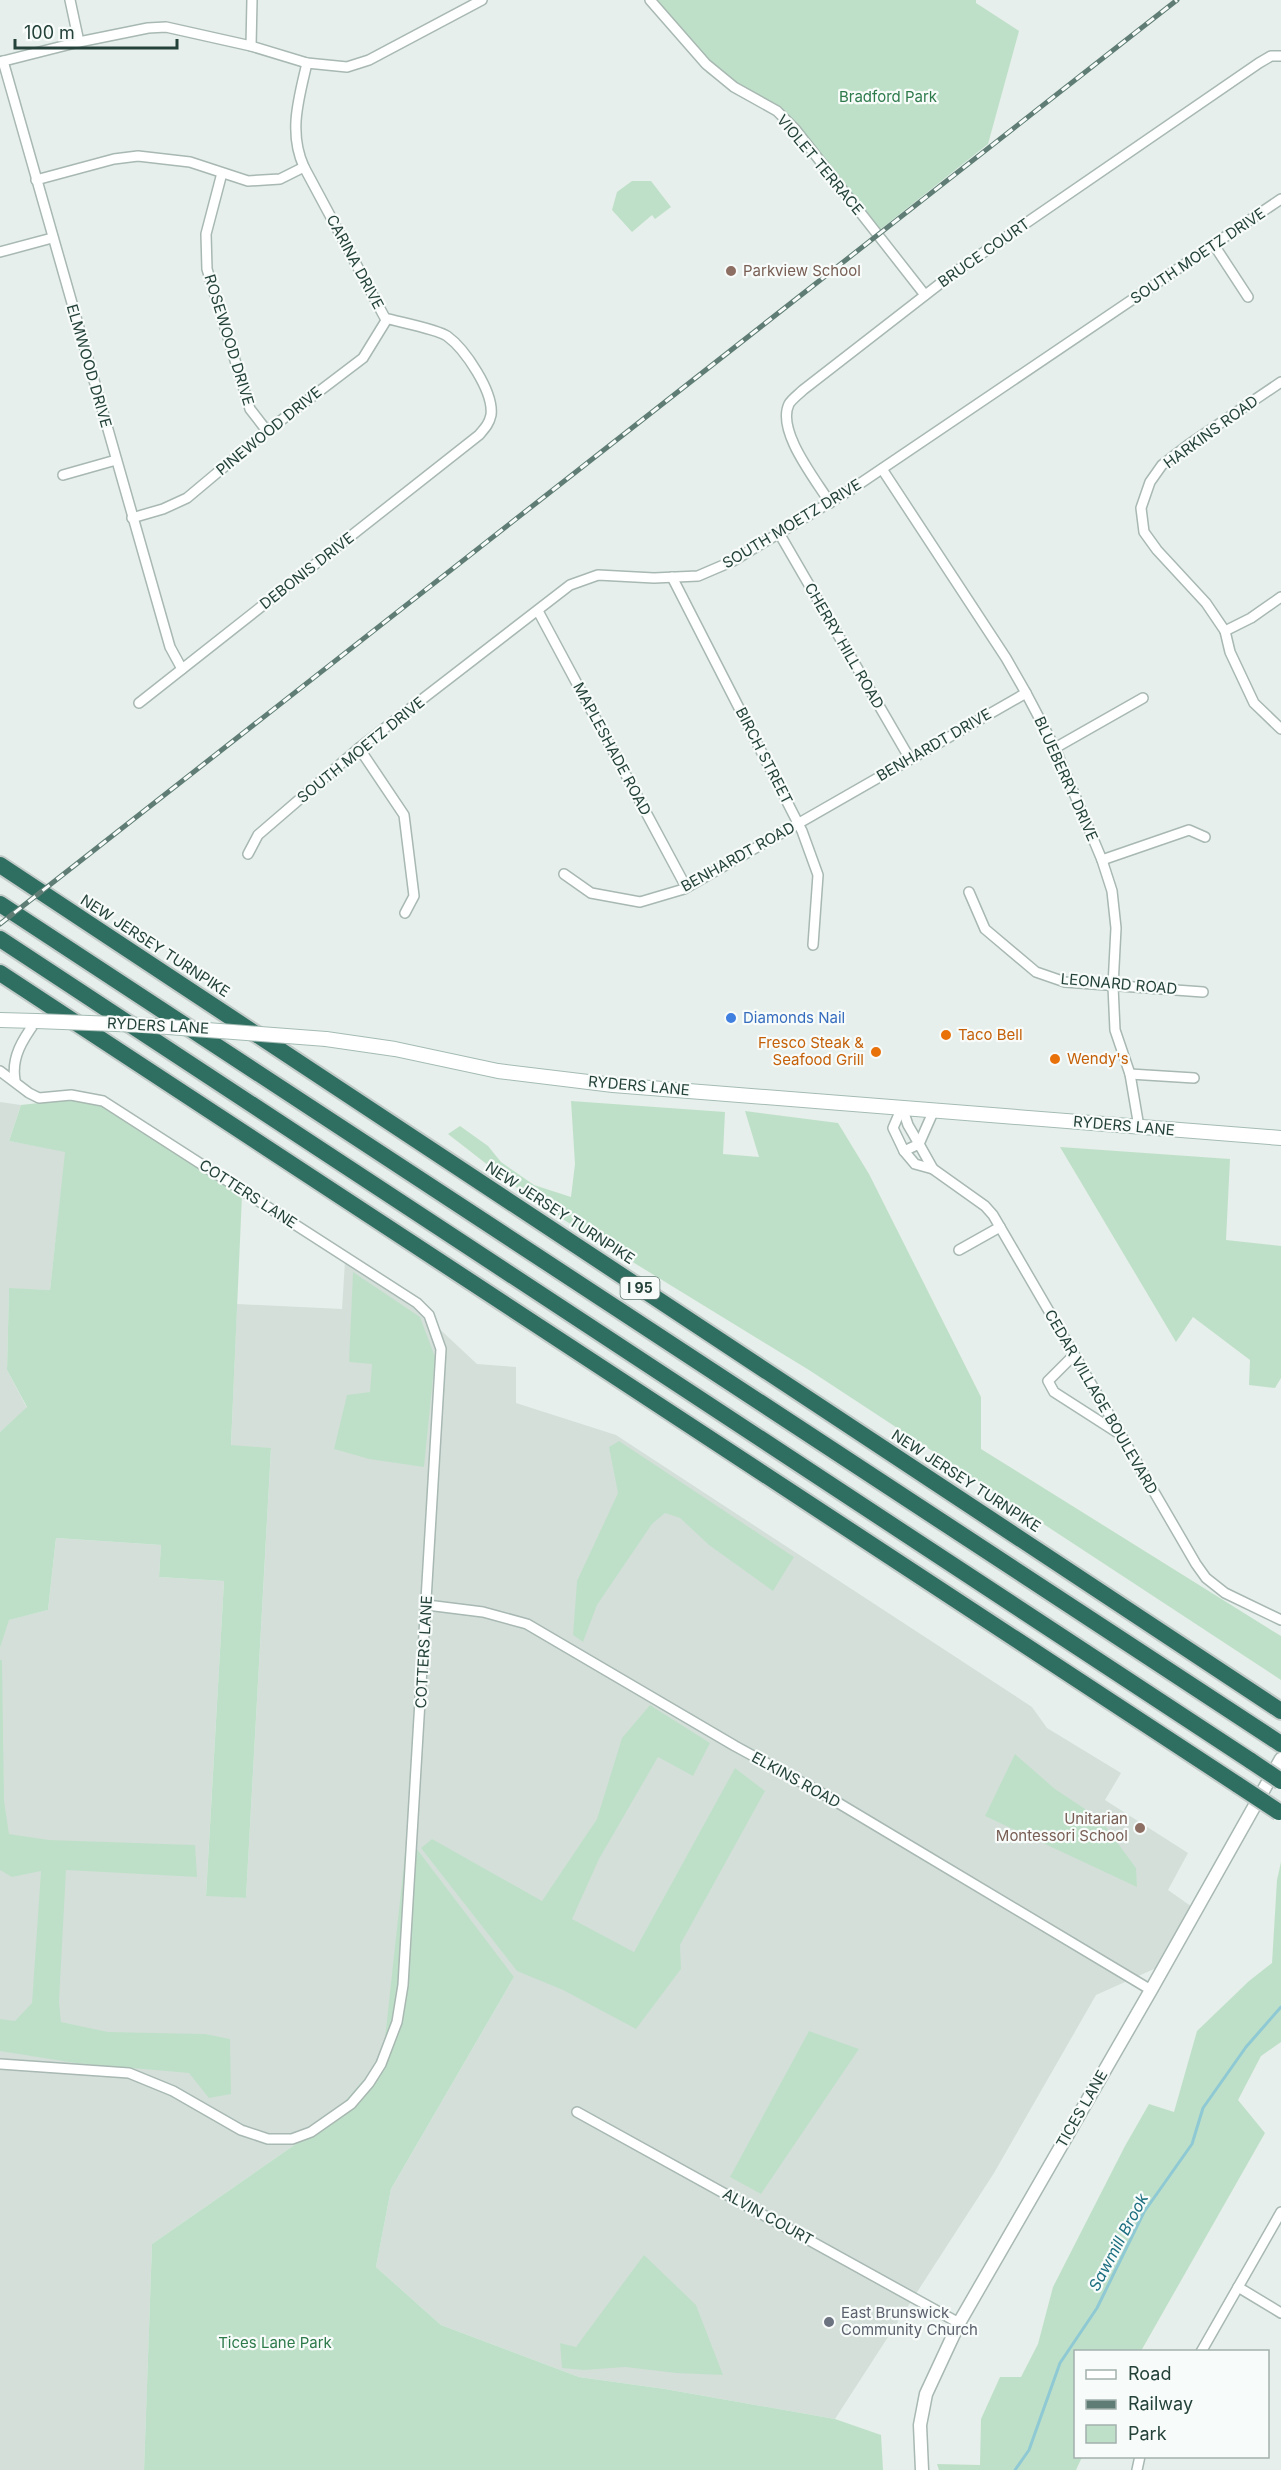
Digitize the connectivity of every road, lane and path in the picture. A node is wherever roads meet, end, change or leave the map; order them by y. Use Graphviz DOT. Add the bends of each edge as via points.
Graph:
graph roads {
  1 [pos="70,0"];
  2 [pos="252,0"];
  3 [pos="482,0"];
  4 [pos="650,0"];
  5 [pos="78,42"];
  6 [pos="251,46"];
  7 [pos="1281,56"];
  8 [pos="1,61"];
  9 [pos="308,63"];
  10 [pos="304,167"];
  11 [pos="222,173"];
  12 [pos="36,180"];
  13 [pos="1281,199"];
  14 [pos="52,238"];
  15 [pos="1214,245"];
  16 [pos="0,252"];
  17 [pos="925,295"];
  18 [pos="1248,297"];
  19 [pos="387,319"];
  20 [pos="1281,382"];
  21 [pos="267,431"];
  22 [pos="474,439"];
  23 [pos="116,460"];
  24 [pos="882,469"];
  25 [pos="63,475"];
  26 [pos="830,503"];
  27 [pos="132,518"];
  28 [pos="779,534"];
  29 [pos="672,578"];
  30 [pos="1281,597"];
  31 [pos="538,611"];
  32 [pos="1225,631"];
  33 [pos="182,669"];
  34 [pos="1026,693"];
  35 [pos="1143,698"];
  36 [pos="140,703"];
  37 [pos="1281,729"];
  38 [pos="359,748"];
  39 [pos="1055,748"];
  40 [pos="910,759"];
  41 [pos="841,798"];
  42 [pos="798,823"];
  43 [pos="1206,837"];
  44 [pos="248,854"];
  45 [pos="1102,860"];
  46 [pos="0,865"];
  47 [pos="564,874"];
  48 [pos="686,887"];
  49 [pos="969,892"];
  50 [pos="0,904"];
  51 [pos="405,913"];
  52 [pos="0,939"];
  53 [pos="813,945"];
  54 [pos="0,973"];
  55 [pos="1113,986"];
  56 [pos="1203,992"];
  57 [pos="0,1020"];
  58 [pos="36,1021"];
  59 [pos="0,1071"];
  60 [pos="1130,1074"];
  61 [pos="1194,1078"];
  62 [pos="15,1080"];
  63 [pos="902,1107"];
  64 [pos="934,1110"];
  65 [pos="1139,1127"];
  66 [pos="1281,1138"];
  67 [pos="919,1144"];
  68 [pos="904,1151"];
  69 [pos="933,1169"];
  70 [pos="1000,1227"];
  71 [pos="958,1250"];
  72 [pos="1074,1355"];
  73 [pos="1121,1435"];
  74 [pos="427,1605"];
  75 [pos="1281,1620"];
  76 [pos="1280,1711"];
  77 [pos="1281,1744"];
  78 [pos="1281,1759"];
  79 [pos="1281,1781"];
  80 [pos="1280,1813"];
  81 [pos="1151,1990"];
  82 [pos="0,2064"];
  83 [pos="577,2112"];
  84 [pos="1281,2212"];
  85 [pos="1239,2287"];
  86 [pos="1281,2313"];
  87 [pos="959,2323"];
  88 [pos="1202,2350"];
  89 [pos="922,2470"];
  1 -- 5 [label="street"];
  2 -- 6 [label="street"];
  3 -- 9 [label="street" via="369,60 347,67"];
  4 -- 17 [label="street, VIOLET TERRACE" via="706,64 734,87 777,111 795,129"];
  5 -- 6 [label="street" via="166,27"];
  5 -- 8 [label="street"];
  6 -- 9 [label="street"];
  7 -- 17 [label="street, BRUCE COURT" via="1259,63"];
  8 -- 12 [label="street, ELMWOOD DRIVE"];
  9 -- 10 [label="street, CARINA DRIVE" via="295,124 298,153"];
  10 -- 11 [label="street" via="280,179 263,182"];
  10 -- 19 [label="street, CARINA DRIVE"];
  11 -- 12 [label="street" via="190,162 138,156"];
  11 -- 21 [label="street, ROSEWOOD DRIVE" via="206,234 207,269 250,409"];
  12 -- 14 [label="street, ELMWOOD DRIVE"];
  13 -- 15 [label="street, SOUTH MOETZ DRIVE"];
  14 -- 16 [label="street"];
  14 -- 23 [label="street, ELMWOOD DRIVE"];
  15 -- 18 [label="street"];
  15 -- 24 [label="street, SOUTH MOETZ DRIVE"];
  17 -- 26 [label="street, BRUCE COURT" via="789,404 786,420 790,437"];
  19 -- 21 [label="street, PINEWOOD DRIVE" via="363,358"];
  19 -- 22 [label="street, CARINA DRIVE" via="446,334 472,363 491,403 488,424"];
  20 -- 32 [label="street, HARKINS ROAD" via="1162,465 1150,482 1141,508 1144,532 1206,603"];
  21 -- 27 [label="street, PINEWOOD DRIVE" via="187,498"];
  22 -- 33 [label="street, DEBONIS DRIVE"];
  23 -- 25 [label="street"];
  23 -- 27 [label="street, ELMWOOD DRIVE"];
  24 -- 26 [label="street, SOUTH MOETZ DRIVE"];
  24 -- 34 [label="street, BLUEBERRY DRIVE"];
  26 -- 28 [label="street, SOUTH MOETZ DRIVE"];
  27 -- 33 [label="street, ELMWOOD DRIVE" via="170,646"];
  28 -- 29 [label="street, SOUTH MOETZ DRIVE" via="698,576"];
  28 -- 40 [label="street, CHERRY HILL ROAD"];
  29 -- 31 [label="street, SOUTH MOETZ DRIVE" via="598,575 570,585"];
  29 -- 42 [label="street, BIRCH STREET"];
  30 -- 32 [label="street"];
  31 -- 38 [label="street, SOUTH MOETZ DRIVE"];
  31 -- 48 [label="street, MAPLESHADE ROAD"];
  32 -- 37 [label="street, HARKINS ROAD" via="1230,652 1254,703"];
  33 -- 36 [label="street, DEBONIS DRIVE"];
  34 -- 39 [label="street, BLUEBERRY DRIVE"];
  34 -- 40 [label="street, BENHARDT DRIVE"];
  35 -- 39 [label="street"];
  38 -- 44 [label="street, SOUTH MOETZ DRIVE" via="258,835"];
  38 -- 51 [label="street" via="404,815 414,896"];
  39 -- 45 [label="street, BLUEBERRY DRIVE"];
  40 -- 41 [label="street, BENHARDT DRIVE"];
  41 -- 42 [label="street, BENHARDT ROAD"];
  42 -- 48 [label="street, BENHARDT ROAD"];
  42 -- 53 [label="street, BIRCH STREET" via="818,875"];
  43 -- 45 [label="street" via="1189,830"];
  45 -- 55 [label="street, BLUEBERRY DRIVE" via="1112,891 1116,928"];
  46 -- 76 [label="highway, NEW JERSEY TURNPIKE / I 95"];
  47 -- 48 [label="street, BENHARDT ROAD" via="591,893 640,902"];
  49 -- 55 [label="street, LEONARD ROAD" via="985,929 1036,972 1065,982"];
  50 -- 77 [label="highway, I 95"];
  52 -- 79 [label="highway, bridge"];
  54 -- 80 [label="highway, bridge"];
  55 -- 56 [label="street, LEONARD ROAD"];
  55 -- 60 [label="street, BLUEBERRY DRIVE" via="1115,1030"];
  57 -- 58 [label="main road, RYDERS LANE"];
  58 -- 62 [label="street" via="17,1053"];
  58 -- 63 [label="main road, RYDERS LANE, bridge" via="326,1039 543,1077"];
  59 -- 62 [label="street, COTTERS LANE"];
  60 -- 61 [label="street"];
  60 -- 65 [label="street, BLUEBERRY DRIVE"];
  62 -- 74 [label="street, COTTERS LANE" via="39,1098 71,1095 103,1101 429,1314 441,1349"];
  63 -- 64 [label="main road, RYDERS LANE"];
  63 -- 67 [label="street, CEDAR VILLAGE BOULEVARD"];
  63 -- 68 [label="street" via="893,1128"];
  64 -- 65 [label="main road, RYDERS LANE"];
  64 -- 67 [label="street"];
  65 -- 66 [label="main road, RYDERS LANE"];
  67 -- 68 [label="street"];
  67 -- 69 [label="street, CEDAR VILLAGE BOULEVARD"];
  68 -- 69 [label="street, CEDAR VILLAGE BOULEVARD" via="915,1164"];
  69 -- 70 [label="street, CEDAR VILLAGE BOULEVARD" via="985,1206"];
  70 -- 71 [label="street"];
  70 -- 72 [label="street, CEDAR VILLAGE BOULEVARD"];
  72 -- 73 [label="street, CEDAR VILLAGE BOULEVARD"];
  72 -- 73 [label="street" via="1048,1382 1049,1386"];
  73 -- 75 [label="street, CEDAR VILLAGE BOULEVARD" via="1206,1578 1225,1593"];
  74 -- 81 [label="street, ELKINS ROAD" via="483,1612 527,1624 825,1795"];
  74 -- 82 [label="street, COTTERS LANE" via="403,1985 397,2022 381,2064 351,2104 311,2132 292,2139 268,2139 241,2130 173,2091 129,2073"];
  78 -- 81 [label="street, TICES LANE"];
  81 -- 87 [label="street, TICES LANE"];
  83 -- 87 [label="street, ALVIN COURT"];
  84 -- 85 [label="street"];
  85 -- 86 [label="street"];
  85 -- 88 [label="street"];
  87 -- 89 [label="street, TICES LANE" via="926,2394 920,2424"];
}
